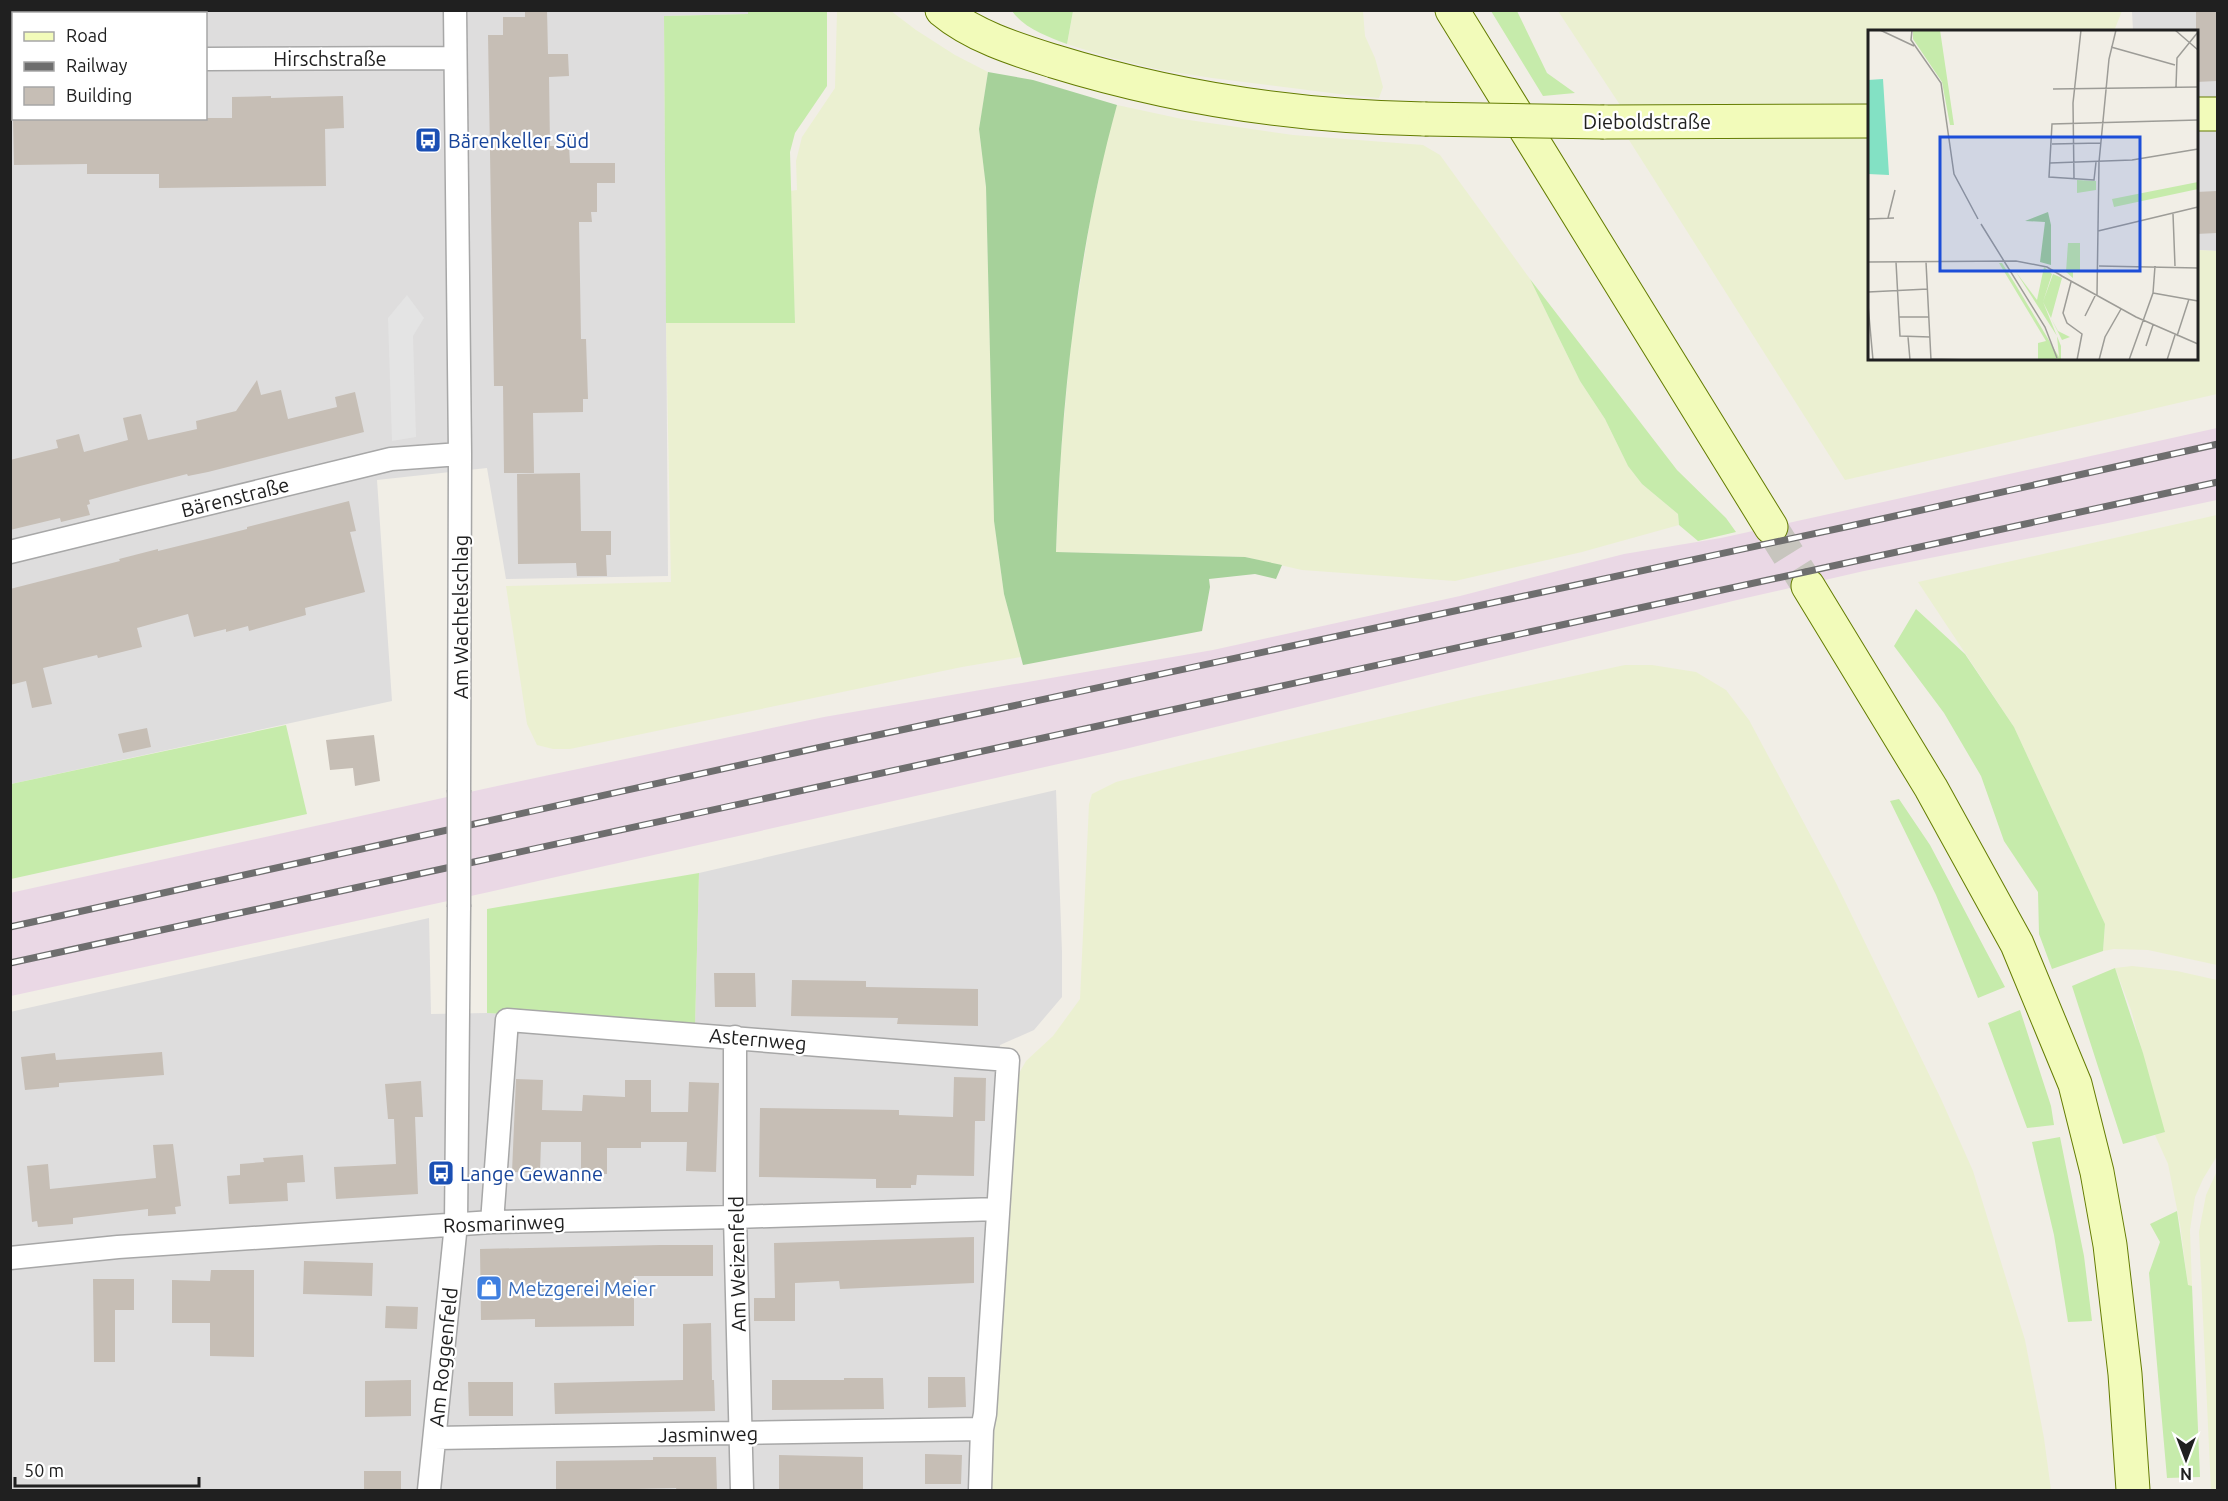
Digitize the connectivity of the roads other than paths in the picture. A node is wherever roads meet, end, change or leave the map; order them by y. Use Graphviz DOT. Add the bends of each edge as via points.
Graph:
graph roads {
  1 [pos="455,10"];
  2 [pos="942,10"];
  3 [pos="986,10"];
  4 [pos="1452,10"];
  5 [pos="454,58"];
  6 [pos="207,59"];
  7 [pos="1045,59"];
  8 [pos="2198,114"];
  9 [pos="2217,114"];
  10 [pos="1868,121"];
  11 [pos="460,454"];
  12 [pos="1771,527"];
  13 [pos="10,552"];
  14 [pos="1808,586"];
  15 [pos="735,1037"];
  16 [pos="998,1209"];
  17 [pos="735,1217"];
  18 [pos="492,1222"];
  19 [pos="456,1224"];
  20 [pos="10,1258"];
  21 [pos="982,1429"];
  22 [pos="741,1433"];
  23 [pos="435,1438"];
  24 [pos="429,1491"];
  25 [pos="742,1491"];
  26 [pos="980,1491"];
  27 [pos="2133,1491"];
  1 -- 5 [label="street, Am Wachtelschlag"];
  2 -- 7 [label="main road, Dieboldstraße" via="997,42"];
  3 -- 7 [label="main road"];
  4 -- 12 [label="main road"];
  5 -- 6 [label="street, Hirschstraße"];
  5 -- 11 [label="street, Am Wachtelschlag"];
  7 -- 10 [label="main road, Dieboldstraße, bridge" via="1102,77 1210,99 1337,115 1604,122"];
  8 -- 9 [label="main road"];
  11 -- 13 [label="street, Bärenstraße" via="391,459"];
  11 -- 19 [label="street, Am Wachtelschlag, bridge"];
  14 -- 27 [label="main road" via="1931,788 2017,944 2075,1084 2110,1245"];
  15 -- 16 [label="street, Asternweg" via="1008,1060"];
  15 -- 17 [label="street, Am Weizenfeld"];
  15 -- 18 [label="street, Asternweg" via="507,1020"];
  16 -- 17 [label="street, Rosmarinweg"];
  16 -- 21 [label="street"];
  17 -- 18 [label="street, Rosmarinweg"];
  17 -- 22 [label="street, Am Weizenfeld"];
  18 -- 19 [label="street, Rosmarinweg"];
  19 -- 20 [label="street, Rosmarinweg"];
  19 -- 23 [label="street, Am Roggenfeld"];
  21 -- 22 [label="street, Jasminweg"];
  21 -- 26 [label="street"];
  22 -- 23 [label="street, Jasminweg"];
  22 -- 25 [label="street, Am Weizenfeld"];
  23 -- 24 [label="street, Am Roggenfeld"];
}
